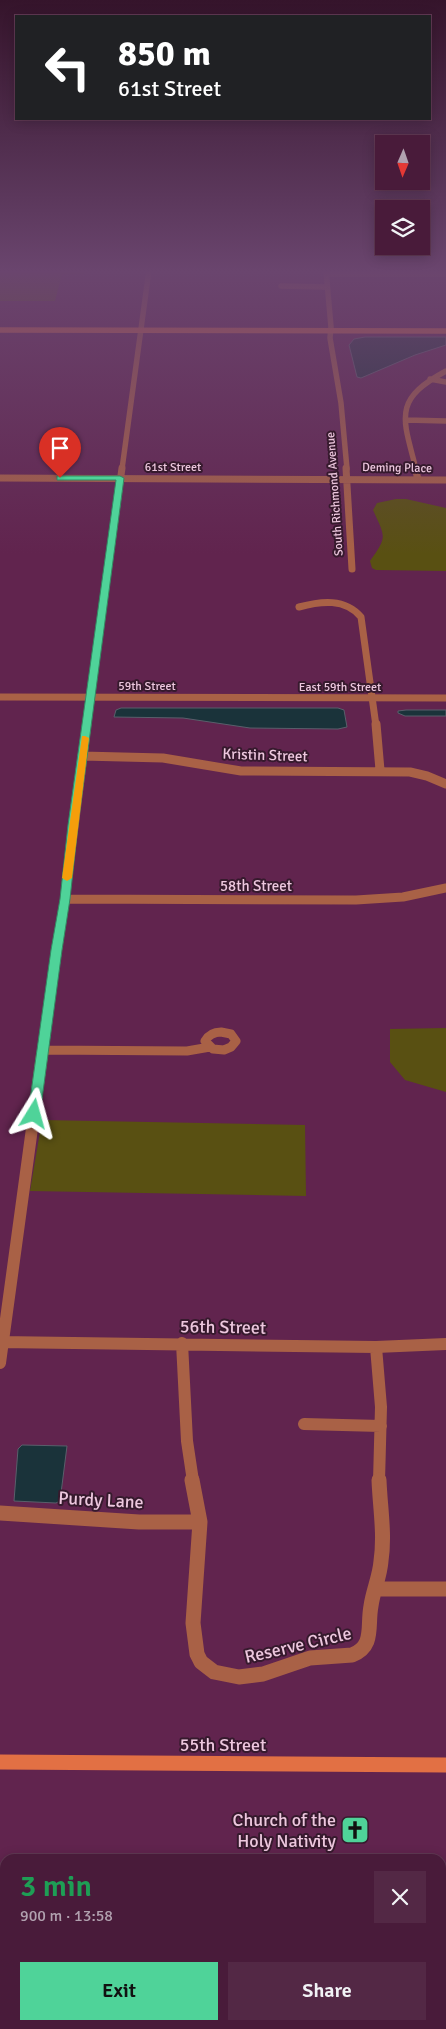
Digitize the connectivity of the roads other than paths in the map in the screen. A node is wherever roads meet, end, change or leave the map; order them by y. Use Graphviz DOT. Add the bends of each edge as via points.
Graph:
graph roads {
  1 [pos="135,365"];
  2 [pos="335,365"];
  3 [pos="444,373"];
  4 [pos="430,379"];
  5 [pos="446,382"];
  6 [pos="406,420"];
  7 [pos="446,420"];
  8 [pos="0,478"];
  9 [pos="120,478"];
  10 [pos="347,479"];
  11 [pos="418,479"];
  12 [pos="446,480"];
  13 [pos="352,569"];
  14 [pos="299,607"];
  15 [pos="0,697"];
  16 [pos="90,697"];
  17 [pos="234,698"];
  18 [pos="373,698"];
  19 [pos="446,698"];
  20 [pos="82,756"];
  21 [pos="380,770"];
  22 [pos="446,784"];
  23 [pos="446,888"];
  24 [pos="65,899"];
  25 [pos="210,1048"];
  26 [pos="43,1050"];
  27 [pos="1,1342"];
  28 [pos="182,1343"];
  29 [pos="446,1344"];
  30 [pos="376,1347"];
  31 [pos="0,1363"];
  32 [pos="304,1424"];
  33 [pos="380,1426"];
  34 [pos="0,1513"];
  35 [pos="200,1522"];
  36 [pos="376,1589"];
  37 [pos="446,1589"];
  38 [pos="0,1762"];
  39 [pos="446,1765"];
  1 -- 9 [label="street"];
  2 -- 10 [label="street, South Richmond Avenue"];
  3 -- 4 [label="street"];
  4 -- 5 [label="street"];
  4 -- 6 [label="street" via="410,396 405,409"];
  6 -- 7 [label="street"];
  6 -- 11 [label="street"];
  8 -- 9 [label="street, 61st Street"];
  9 -- 10 [label="street, 61st Street"];
  9 -- 16 [label="street"];
  10 -- 11 [label="street, Deming Place"];
  10 -- 13 [label="street, South Richmond Avenue"];
  11 -- 12 [label="street, Deming Place"];
  14 -- 18 [label="street" via="330,602 357,612 363,628"];
  15 -- 16 [label="street, 59th Street"];
  16 -- 17 [label="street, 59th Street"];
  16 -- 20 [label="street"];
  17 -- 18 [label="street, East 59th Street"];
  18 -- 19 [label="street, East 59th Street"];
  18 -- 21 [label="street"];
  20 -- 21 [label="street, Kristin Street" via="163,758 241,770"];
  20 -- 24 [label="street"];
  21 -- 22 [label="street, Kristin Street" via="410,772"];
  23 -- 24 [label="street, 58th Street" via="404,897 356,900"];
  24 -- 26 [label="street"];
  25 -- 26 [label="street" via="187,1051"];
  26 -- 27 [label="street"];
  27 -- 28 [label="street, 56th Street"];
  27 -- 31 [label="street"];
  28 -- 30 [label="street, 56th Street"];
  28 -- 35 [label="street, Reserve Circle" via="188,1458"];
  29 -- 30 [label="street, 56th Street"];
  30 -- 33 [label="street, Reserve Circle"];
  32 -- 33 [label="street"];
  33 -- 36 [label="street, Reserve Circle" via="382,1556"];
  34 -- 35 [label="street, Purdy Lane" via="139,1522"];
  35 -- 36 [label="street, Reserve Circle" via="194,1631 203,1665 216,1673 244,1677 260,1675 309,1658 357,1655 366,1647 369,1638 370,1607"];
  36 -- 37 [label="street"];
  38 -- 39 [label="main road, 55th Street"];
}
